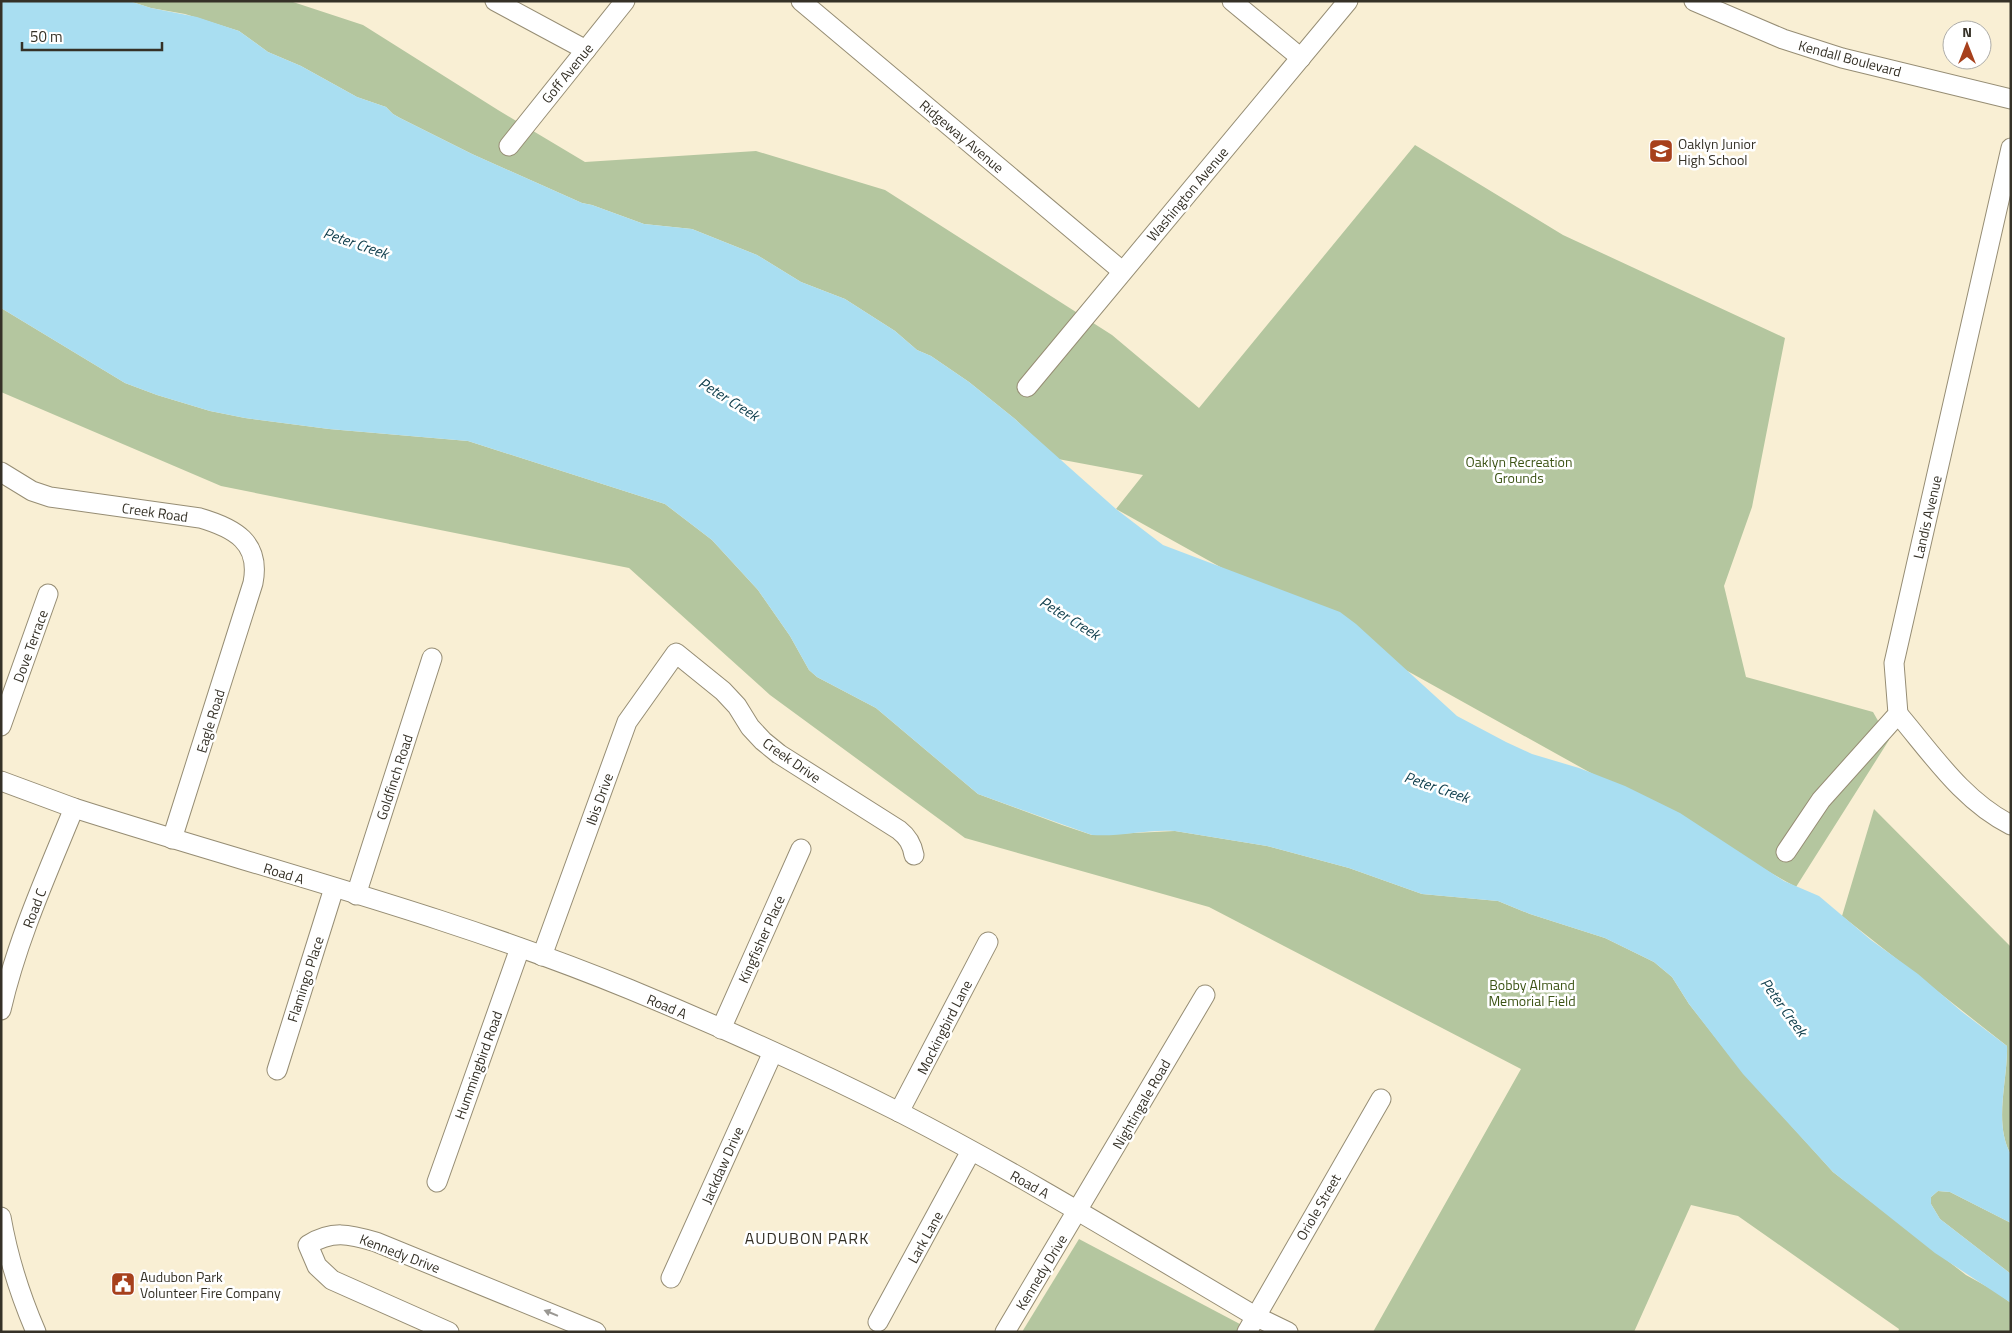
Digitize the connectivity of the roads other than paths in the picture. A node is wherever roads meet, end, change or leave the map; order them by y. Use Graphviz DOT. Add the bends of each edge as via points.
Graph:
graph roads {
  1 [pos="495,1"];
  2 [pos="625,1"];
  3 [pos="801,1"];
  4 [pos="1232,1"];
  5 [pos="1348,1"];
  6 [pos="1694,1"];
  7 [pos="586,50"];
  8 [pos="1301,58"];
  9 [pos="2011,98"];
  10 [pos="509,146"];
  11 [pos="2011,148"];
  12 [pos="1122,271"];
  13 [pos="1027,387"];
  14 [pos="1,472"];
  15 [pos="48,594"];
  16 [pos="247,602"];
  17 [pos="676,653"];
  18 [pos="432,658"];
  19 [pos="1898,714"];
  20 [pos="1,726"];
  21 [pos="1,781"];
  22 [pos="74,808"];
  23 [pos="2011,825"];
  24 [pos="172,839"];
  25 [pos="801,849"];
  26 [pos="1786,852"];
  27 [pos="914,855"];
  28 [pos="334,888"];
  29 [pos="356,895"];
  30 [pos="988,942"];
  31 [pos="520,948"];
  32 [pos="542,956"];
  33 [pos="1205,995"];
  34 [pos="1,1010"];
  35 [pos="721,1030"];
  36 [pos="774,1052"];
  37 [pos="277,1070"];
  38 [pos="1381,1099"];
  39 [pos="899,1112"];
  40 [pos="971,1151"];
  41 [pos="437,1182"];
  42 [pos="1078,1212"];
  43 [pos="1,1217"];
  44 [pos="671,1278"];
  45 [pos="878,1322"];
  46 [pos="1251,1324"];
  47 [pos="36,1332"];
  48 [pos="449,1332"];
  49 [pos="596,1332"];
  50 [pos="1005,1332"];
  51 [pos="1288,1332"];
  1 -- 7 [label="street"];
  2 -- 7 [label="street, Goff Avenue"];
  3 -- 12 [label="street, Ridgeway Avenue"];
  4 -- 8 [label="street"];
  5 -- 8 [label="street, Washington Avenue"];
  6 -- 9 [label="street, Kendall Boulevard" via="1783,39 1842,58"];
  7 -- 10 [label="street, Goff Avenue"];
  8 -- 12 [label="street, Washington Avenue"];
  11 -- 19 [label="street, Landis Avenue" via="1894,663"];
  12 -- 13 [label="street, Washington Avenue"];
  14 -- 16 [label="street, Creek Road" via="32,491 50,497 200,518 234,531 254,556 255,571"];
  15 -- 20 [label="street, Dove Terrace"];
  16 -- 24 [label="street, Eagle Road"];
  17 -- 27 [label="street, Creek Drive" via="723,691 763,741 899,830 906,836"];
  17 -- 32 [label="street, Ibis Drive" via="627,722"];
  18 -- 29 [label="street, Goldfinch Road"];
  19 -- 23 [label="street" via="1961,788"];
  19 -- 26 [label="street" via="1821,800"];
  21 -- 22 [label="street, Road A"];
  22 -- 24 [label="street, Road A"];
  22 -- 34 [label="street, Road C" via="29,921"];
  24 -- 28 [label="street, Road A"];
  25 -- 35 [label="street, Kingfisher Place"];
  28 -- 29 [label="street, Road A"];
  28 -- 37 [label="street, Flamingo Place"];
  29 -- 31 [label="street, Road A"];
  30 -- 39 [label="street, Mockingbird Lane"];
  31 -- 32 [label="street, Road A"];
  31 -- 41 [label="street, Hummingbird Road"];
  32 -- 35 [label="street, Road A"];
  33 -- 42 [label="street, Nightingale Road"];
  35 -- 36 [label="street, Road A"];
  36 -- 39 [label="street, Road A"];
  36 -- 44 [label="street, Jackdaw Drive"];
  38 -- 46 [label="street, Oriole Street"];
  39 -- 40 [label="street, Road A"];
  40 -- 42 [label="street, Road A"];
  40 -- 45 [label="street, Lark Lane"];
  42 -- 46 [label="street, Road A"];
  42 -- 50 [label="street, Kennedy Drive"];
  43 -- 47 [label="street" via="22,1299"];
  46 -- 51 [label="street, Road A"];
  49 -- 48 [label="street, Kennedy Drive, one-way" via="357,1236 327,1236 308,1245 323,1274"];
}
